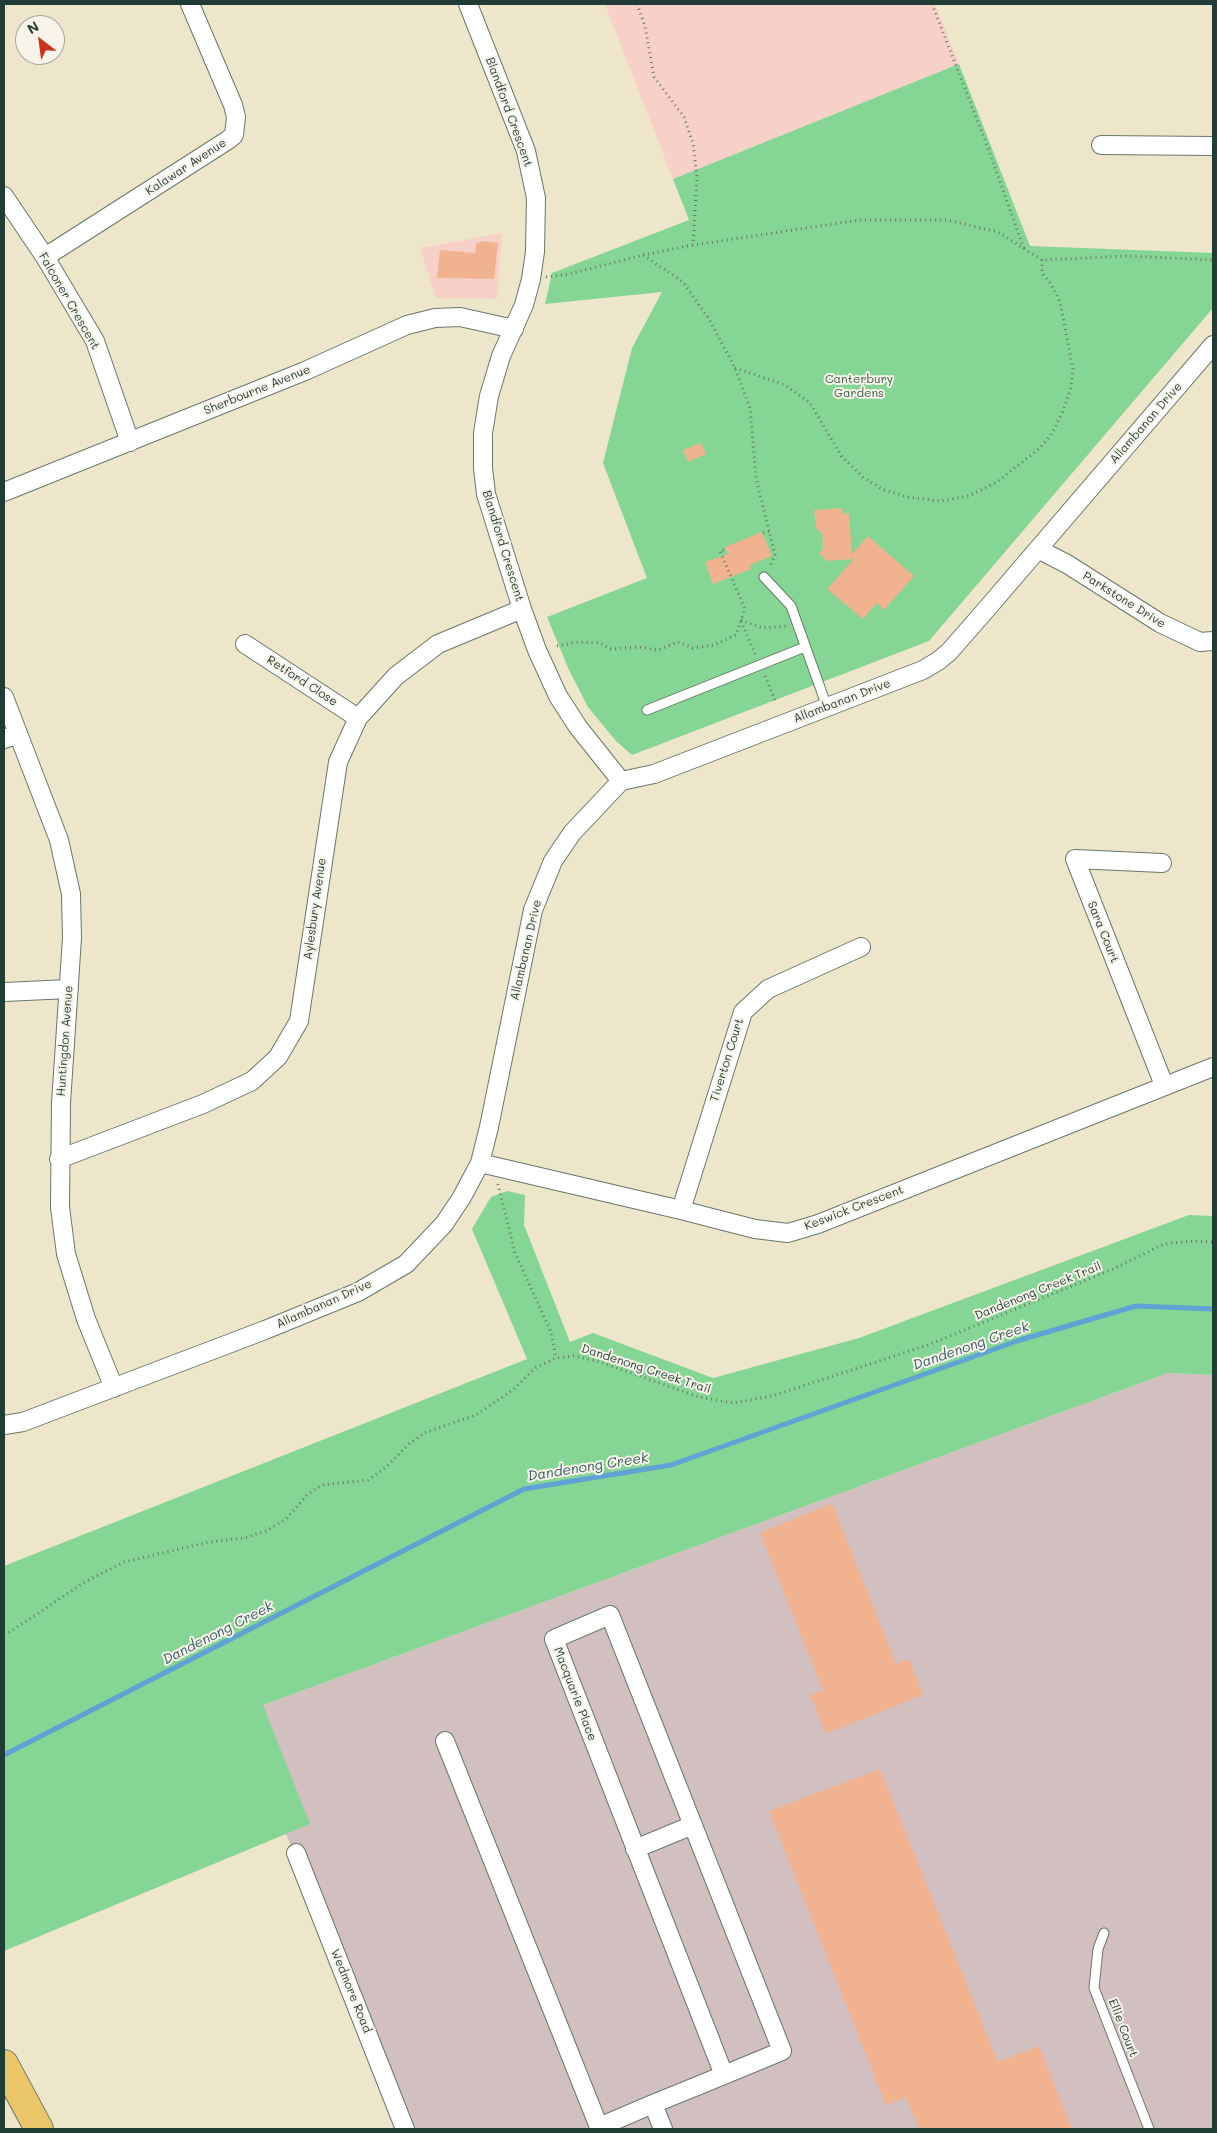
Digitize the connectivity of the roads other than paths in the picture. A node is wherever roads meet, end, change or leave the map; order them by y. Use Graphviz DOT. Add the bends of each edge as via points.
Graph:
graph roads {
  1 [pos="190,4"];
  2 [pos="468,4"];
  3 [pos="1101,145"];
  4 [pos="1213,146"];
  5 [pos="4,196"];
  6 [pos="45,257"];
  7 [pos="514,329"];
  8 [pos="1213,345"];
  9 [pos="130,442"];
  10 [pos="4,492"];
  11 [pos="1038,549"];
  12 [pos="764,577"];
  13 [pos="522,609"];
  14 [pos="1213,641"];
  15 [pos="245,644"];
  16 [pos="805,647"];
  17 [pos="4,696"];
  18 [pos="827,707"];
  19 [pos="648,710"];
  20 [pos="358,718"];
  21 [pos="11,736"];
  22 [pos="621,781"];
  23 [pos="1162,863"];
  24 [pos="861,947"];
  25 [pos="69,989"];
  26 [pos="4,992"];
  27 [pos="1213,1067"];
  28 [pos="1164,1085"];
  29 [pos="59,1159"];
  30 [pos="480,1163"];
  31 [pos="681,1210"];
  32 [pos="114,1388"];
  33 [pos="4,1425"];
  34 [pos="445,1742"];
  35 [pos="693,1825"];
  36 [pos="635,1849"];
  37 [pos="296,1853"];
  38 [pos="1104,1933"];
  39 [pos="4,2064"];
  40 [pos="724,2076"];
  41 [pos="653,2104"];
  42 [pos="39,2129"];
  43 [pos="405,2129"];
  44 [pos="663,2129"];
  45 [pos="1149,2129"];
  1 -- 6 [label="street, Kalawar Avenue" via="232,105 236,117 234,134"];
  2 -- 7 [label="street, Blandford Crescent" via="526,151 536,198 537,223 531,279"];
  3 -- 4 [label="street"];
  5 -- 6 [label="street, Falconer Crescent"];
  6 -- 9 [label="street, Falconer Crescent" via="94,342"];
  7 -- 9 [label="street, Sherbourne Avenue" via="460,317 435,318 407,325 305,372"];
  7 -- 13 [label="street, Blandford Crescent" via="501,356 489,396 483,433 483,468 488,502"];
  8 -- 11 [label="street, Allambanan Drive"];
  9 -- 10 [label="street, Sherbourne Avenue"];
  11 -- 14 [label="street, Parkstone Drive" via="1160,623 1200,642"];
  11 -- 18 [label="street, Allambanan Drive" via="938,661 923,670"];
  12 -- 16 [label="lane" via="791,606"];
  13 -- 20 [label="street, Aylesbury Avenue" via="438,644 396,676"];
  13 -- 22 [label="street, Blandford Crescent" via="558,696"];
  15 -- 20 [label="street, Retford Close"];
  16 -- 18 [label="lane"];
  16 -- 19 [label="lane"];
  17 -- 21 [label="street, Huntingdon Avenue"];
  18 -- 22 [label="street, Allambanan Drive" via="654,774"];
  20 -- 29 [label="street, Aylesbury Avenue" via="338,762 299,1021 278,1057 252,1081 204,1104"];
  21 -- 25 [label="street, Huntingdon Avenue" via="60,840 67,869 72,916"];
  22 -- 30 [label="street, Allambanan Drive" via="572,833 553,861 541,887 523,954"];
  23 -- 28 [label="street, Sara Court" via="1075,859"];
  24 -- 31 [label="street, Tiverton Court" via="768,989 742,1012"];
  25 -- 26 [label="street"];
  25 -- 29 [label="street, Huntingdon Avenue"];
  27 -- 28 [label="street, Keswick Crescent"];
  28 -- 31 [label="street, Keswick Crescent" via="818,1224 788,1232 755,1229"];
  29 -- 32 [label="street, Huntingdon Avenue" via="60,1207 66,1254 86,1319"];
  30 -- 31 [label="street, Keswick Crescent"];
  30 -- 32 [label="street, Allambanan Drive" via="444,1224 406,1264 358,1292"];
  32 -- 33 [label="street, Allambanan Drive" via="23,1422"];
  34 -- 41 [label="street, Macquarie Place" via="599,2126"];
  35 -- 36 [label="street"];
  35 -- 36 [label="street, Macquarie Place" via="610,1616 554,1639"];
  35 -- 40 [label="street, Macquarie Place" via="782,2051"];
  36 -- 40 [label="street, Macquarie Place"];
  37 -- 43 [label="street, Wedmore Road"];
  38 -- 45 [label="lane, Ellie Court" via="1098,1949 1094,1988"];
  39 -- 42 [label="main road"];
  40 -- 41 [label="street, Macquarie Place"];
  41 -- 44 [label="street"];
}
